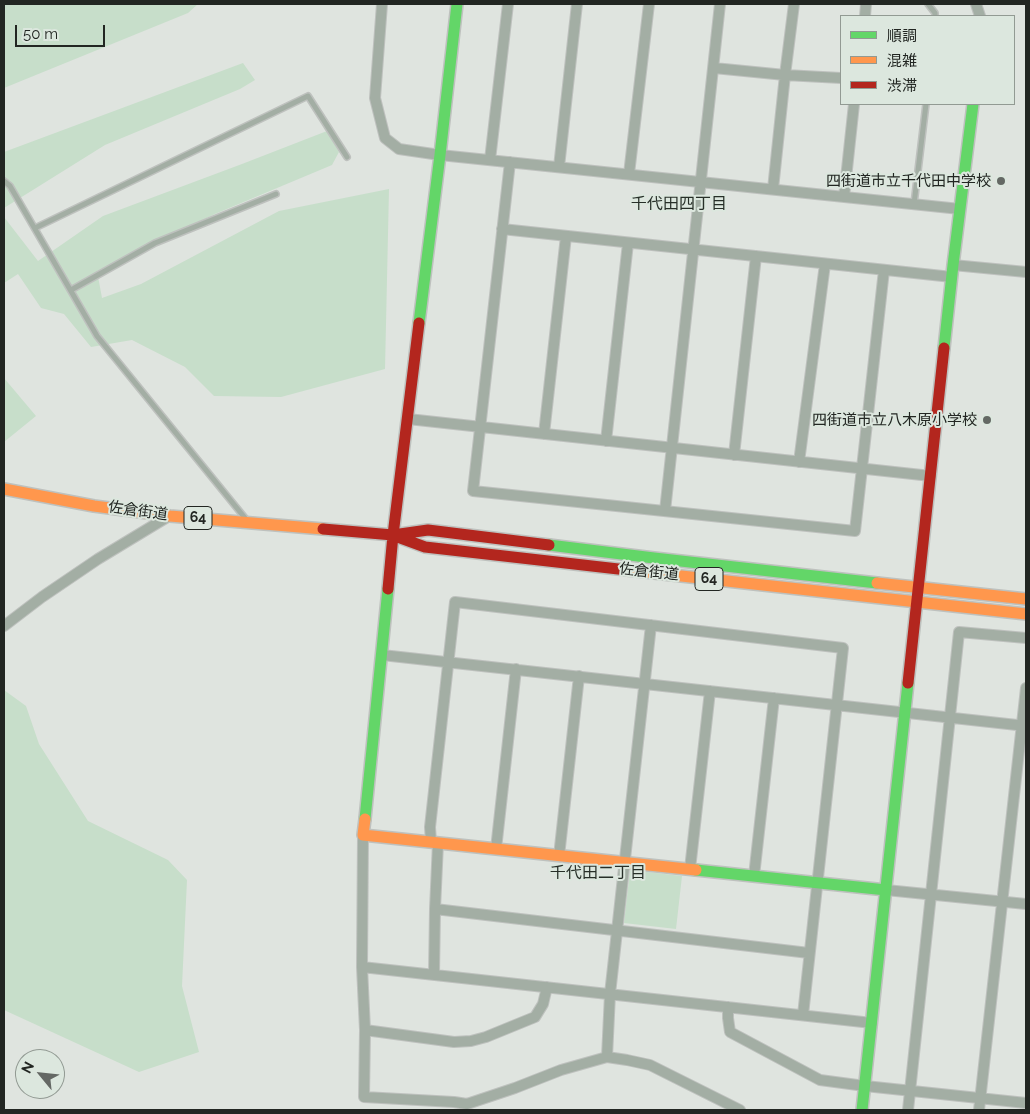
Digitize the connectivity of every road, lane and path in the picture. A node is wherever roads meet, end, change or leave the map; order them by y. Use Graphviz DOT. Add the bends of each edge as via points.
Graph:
graph roads {
  1 [pos="382,4"];
  2 [pos="457,4"];
  3 [pos="508,4"];
  4 [pos="577,4"];
  5 [pos="649,4"];
  6 [pos="720,4"];
  7 [pos="794,4"];
  8 [pos="928,4"];
  9 [pos="935,15"];
  10 [pos="714,68"];
  11 [pos="785,76"];
  12 [pos="840,78"];
  13 [pos="854,105"];
  14 [pos="926,105"];
  15 [pos="973,105"];
  16 [pos="440,155"];
  17 [pos="347,157"];
  18 [pos="490,160"];
  19 [pos="510,162"];
  20 [pos="560,167"];
  21 [pos="629,174"];
  22 [pos="4,181"];
  23 [pos="702,182"];
  24 [pos="773,190"];
  25 [pos="276,194"];
  26 [pos="844,197"];
  27 [pos="914,204"];
  28 [pos="960,209"];
  29 [pos="35,228"];
  30 [pos="502,229"];
  31 [pos="566,236"];
  32 [pos="628,243"];
  33 [pos="694,250"];
  34 [pos="756,256"];
  35 [pos="825,264"];
  36 [pos="953,265"];
  37 [pos="884,270"];
  38 [pos="1026,272"];
  39 [pos="952,277"];
  40 [pos="71,290"];
  41 [pos="408,420"];
  42 [pos="480,427"];
  43 [pos="544,434"];
  44 [pos="606,441"];
  45 [pos="672,448"];
  46 [pos="734,455"];
  47 [pos="799,462"];
  48 [pos="862,469"];
  49 [pos="931,476"];
  50 [pos="4,489"];
  51 [pos="665,511"];
  52 [pos="170,516"];
  53 [pos="249,523"];
  54 [pos="393,535"];
  55 [pos="919,587"];
  56 [pos="1026,599"];
  57 [pos="917,602"];
  58 [pos="1026,614"];
  59 [pos="651,625"];
  60 [pos="4,626"];
  61 [pos="1026,638"];
  62 [pos="382,654"];
  63 [pos="448,662"];
  64 [pos="516,669"];
  65 [pos="579,676"];
  66 [pos="645,684"];
  67 [pos="1026,688"];
  68 [pos="710,691"];
  69 [pos="774,698"];
  70 [pos="837,705"];
  71 [pos="905,712"];
  72 [pos="950,717"];
  73 [pos="1024,725"];
  74 [pos="363,835"];
  75 [pos="434,842"];
  76 [pos="496,849"];
  77 [pos="559,856"];
  78 [pos="625,862"];
  79 [pos="690,870"];
  80 [pos="754,876"];
  81 [pos="817,883"];
  82 [pos="886,890"];
  83 [pos="931,895"];
  84 [pos="1002,902"];
  85 [pos="1026,904"];
  86 [pos="435,909"];
  87 [pos="617,931"];
  88 [pos="809,953"];
  89 [pos="362,967"];
  90 [pos="434,975"];
  91 [pos="547,987"];
  92 [pos="610,994"];
  93 [pos="728,1007"];
  94 [pos="802,1015"];
  95 [pos="872,1023"];
  96 [pos="365,1030"];
  97 [pos="606,1057"];
  98 [pos="865,1086"];
  99 [pos="910,1091"];
  100 [pos="980,1098"];
  101 [pos="1026,1103"];
  102 [pos="740,1110"];
  103 [pos="862,1110"];
  104 [pos="908,1110"];
  105 [pos="979,1110"];
  1 -- 16 [label="street" via="375,98 385,138 399,149"];
  2 -- 16 [label="street"];
  3 -- 18 [label="street"];
  4 -- 20 [label="street"];
  5 -- 21 [label="street"];
  6 -- 10 [label="street"];
  7 -- 11 [label="street"];
  8 -- 9 [label="lane"];
  10 -- 11 [label="street"];
  10 -- 23 [label="street"];
  11 -- 12 [label="street"];
  11 -- 24 [label="street"];
  13 -- 26 [label="street"];
  14 -- 27 [label="lane"];
  15 -- 28 [label="street"];
  16 -- 18 [label="street"];
  16 -- 41 [label="street"];
  17 -- 29 [label="lane" via="308,96"];
  18 -- 19 [label="street"];
  19 -- 20 [label="street"];
  19 -- 30 [label="street"];
  20 -- 21 [label="street"];
  21 -- 23 [label="street"];
  22 -- 29 [label="lane"];
  23 -- 24 [label="street"];
  23 -- 33 [label="street"];
  24 -- 26 [label="street"];
  25 -- 40 [label="lane" via="155,243"];
  26 -- 27 [label="street"];
  27 -- 28 [label="street"];
  28 -- 36 [label="street"];
  29 -- 40 [label="lane"];
  30 -- 31 [label="street"];
  30 -- 42 [label="street"];
  31 -- 32 [label="street"];
  31 -- 43 [label="street"];
  32 -- 33 [label="street"];
  32 -- 44 [label="street"];
  33 -- 34 [label="street"];
  33 -- 45 [label="street"];
  34 -- 35 [label="street"];
  34 -- 46 [label="street"];
  35 -- 37 [label="street"];
  35 -- 47 [label="street"];
  36 -- 38 [label="street"];
  36 -- 39 [label="street"];
  37 -- 39 [label="street"];
  37 -- 48 [label="street"];
  39 -- 49 [label="street"];
  40 -- 53 [label="lane" via="97,336"];
  41 -- 42 [label="street"];
  41 -- 54 [label="street"];
  42 -- 43 [label="street"];
  42 -- 51 [label="street" via="472,491"];
  43 -- 44 [label="street"];
  44 -- 45 [label="street"];
  45 -- 46 [label="street"];
  45 -- 51 [label="street"];
  46 -- 47 [label="street"];
  47 -- 48 [label="street"];
  48 -- 49 [label="street"];
  48 -- 51 [label="street" via="855,531"];
  49 -- 55 [label="street"];
  50 -- 52 [label="street, 佐倉街道 / 64"];
  52 -- 53 [label="street, 佐倉街道 / 64"];
  52 -- 60 [label="street" via="98,558"];
  53 -- 54 [label="street, 佐倉街道 / 64"];
  54 -- 55 [label="street, 佐倉街道 / 64" via="428,530"];
  54 -- 57 [label="street, 佐倉街道 / 64" via="425,547"];
  54 -- 62 [label="street"];
  55 -- 56 [label="street, 佐倉街道 / 64"];
  55 -- 57 [label="street"];
  57 -- 58 [label="street, 佐倉街道 / 64"];
  57 -- 71 [label="street"];
  59 -- 63 [label="street" via="455,602"];
  59 -- 66 [label="street"];
  59 -- 70 [label="street" via="844,648"];
  61 -- 72 [label="street" via="959,632"];
  62 -- 63 [label="street"];
  62 -- 74 [label="street"];
  63 -- 64 [label="street"];
  63 -- 75 [label="street" via="430,827"];
  64 -- 65 [label="street"];
  64 -- 76 [label="street"];
  65 -- 66 [label="street"];
  65 -- 77 [label="street"];
  66 -- 68 [label="street"];
  66 -- 78 [label="street"];
  67 -- 73 [label="street"];
  68 -- 69 [label="street"];
  68 -- 79 [label="street"];
  69 -- 70 [label="street"];
  69 -- 80 [label="street"];
  70 -- 71 [label="street"];
  70 -- 81 [label="street"];
  71 -- 72 [label="street"];
  71 -- 82 [label="street"];
  72 -- 73 [label="street"];
  72 -- 83 [label="street"];
  73 -- 84 [label="street"];
  74 -- 75 [label="street"];
  74 -- 89 [label="street"];
  75 -- 76 [label="street"];
  75 -- 86 [label="street"];
  76 -- 77 [label="street"];
  77 -- 78 [label="street"];
  78 -- 79 [label="street"];
  78 -- 87 [label="street"];
  79 -- 80 [label="street"];
  80 -- 81 [label="street"];
  81 -- 82 [label="street"];
  81 -- 88 [label="street"];
  82 -- 83 [label="street"];
  82 -- 95 [label="street"];
  83 -- 84 [label="street"];
  83 -- 99 [label="street"];
  84 -- 85 [label="street"];
  84 -- 100 [label="street"];
  86 -- 87 [label="street"];
  86 -- 90 [label="street"];
  87 -- 88 [label="street"];
  87 -- 92 [label="street"];
  88 -- 94 [label="street"];
  89 -- 90 [label="street"];
  89 -- 96 [label="street"];
  90 -- 91 [label="street"];
  91 -- 92 [label="street"];
  91 -- 96 [label="street" via="543,1004 535,1017 471,1041 454,1042"];
  92 -- 93 [label="street"];
  92 -- 97 [label="street"];
  93 -- 94 [label="street"];
  93 -- 98 [label="street" via="730,1032 820,1080"];
  94 -- 95 [label="street"];
  95 -- 98 [label="street"];
  96 -- 97 [label="street" via="364,1097 466,1104"];
  97 -- 102 [label="street" via="650,1065"];
  98 -- 99 [label="street"];
  98 -- 103 [label="street"];
  99 -- 100 [label="street"];
  99 -- 104 [label="street"];
  100 -- 101 [label="street"];
  100 -- 105 [label="street"];
}
